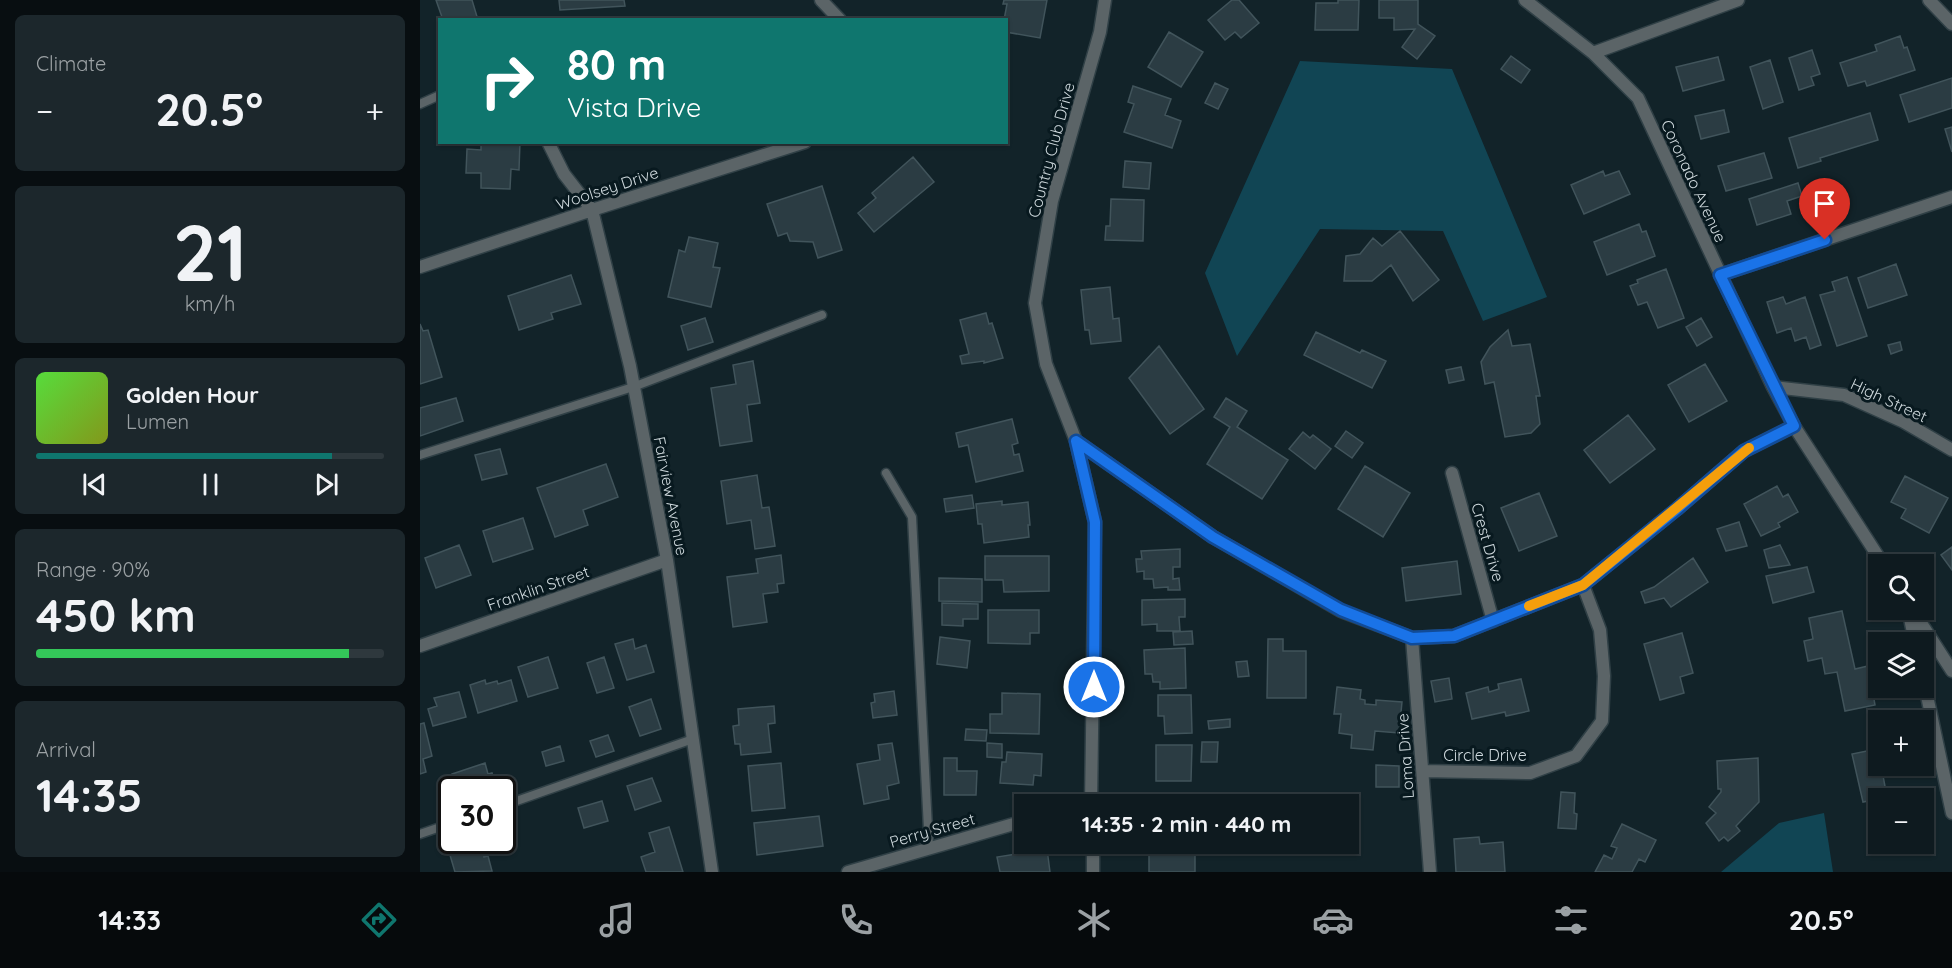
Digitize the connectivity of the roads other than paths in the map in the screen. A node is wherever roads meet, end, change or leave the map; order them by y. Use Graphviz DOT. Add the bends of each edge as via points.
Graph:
graph roads {
  1 [pos="821,0"];
  2 [pos="1105,0"];
  3 [pos="1525,0"];
  4 [pos="1738,0"];
  5 [pos="1929,0"];
  6 [pos="838,18"];
  7 [pos="1952,24"];
  8 [pos="1593,53"];
  9 [pos="438,96"];
  10 [pos="420,105"];
  11 [pos="549,144"];
  12 [pos="799,144"];
  13 [pos="1952,197"];
  14 [pos="592,210"];
  15 [pos="420,267"];
  16 [pos="1720,275"];
  17 [pos="822,315"];
  18 [pos="633,387"];
  19 [pos="1773,387"];
  20 [pos="1794,426"];
  21 [pos="1076,441"];
  22 [pos="1952,450"];
  23 [pos="420,455"];
  24 [pos="886,473"];
  25 [pos="1452,473"];
  26 [pos="1877,554"];
  27 [pos="667,560"];
  28 [pos="1583,585"];
  29 [pos="1918,620"];
  30 [pos="1493,621"];
  31 [pos="1412,638"];
  32 [pos="420,646"];
  33 [pos="1952,670"];
  34 [pos="1927,698"];
  35 [pos="693,740"];
  36 [pos="1423,771"];
  37 [pos="1088,794"];
  38 [pos="516,801"];
  39 [pos="1952,813"];
  40 [pos="1014,823"];
  41 [pos="438,828"];
  42 [pos="420,834"];
  43 [pos="929,848"];
  44 [pos="1092,854"];
  45 [pos="712,872"];
  46 [pos="848,872"];
  47 [pos="1093,872"];
  48 [pos="1430,872"];
  1 -- 6 [label="street"];
  2 -- 21 [label="street, Country Club Drive" via="1100,32 1052,201 1035,303 1046,364"];
  3 -- 8 [label="street, Coronado Avenue"];
  4 -- 8 [label="street"];
  5 -- 7 [label="street"];
  8 -- 16 [label="street, Coronado Avenue" via="1638,98"];
  9 -- 10 [label="lane"];
  11 -- 14 [label="street, Fairview Avenue" via="564,174"];
  12 -- 14 [label="street, Woolsey Drive"];
  13 -- 16 [label="street"];
  14 -- 15 [label="street, Woolsey Drive"];
  14 -- 18 [label="street, Fairview Avenue"];
  16 -- 19 [label="street, Coronado Avenue"];
  17 -- 18 [label="lane"];
  18 -- 23 [label="lane"];
  18 -- 27 [label="street, Fairview Avenue"];
  19 -- 20 [label="street, Coronado Avenue"];
  19 -- 22 [label="street, High Street" via="1844,395 1904,422"];
  20 -- 26 [label="street, Coronado Avenue"];
  20 -- 28 [label="street" via="1744,451"];
  21 -- 31 [label="street" via="1223,543 1341,610"];
  21 -- 37 [label="street, Country Club Drive" via="1095,522"];
  24 -- 43 [label="lane" via="912,517"];
  25 -- 30 [label="street, Crest Drive"];
  27 -- 32 [label="street, Franklin Street"];
  27 -- 35 [label="street, Fairview Avenue"];
  28 -- 30 [label="street"];
  28 -- 36 [label="street, Circle Drive" via="1600,630 1604,676 1602,721 1576,756 1530,773"];
  29 -- 33 [label="street"];
  30 -- 31 [label="street" via="1454,636"];
  31 -- 36 [label="street, Loma Drive"];
  34 -- 39 [label="street"];
  35 -- 38 [label="lane"];
  35 -- 45 [label="street, Fairview Avenue"];
  36 -- 48 [label="street, Loma Drive"];
  40 -- 43 [label="street, Perry Street"];
  41 -- 42 [label="lane"];
  43 -- 46 [label="street, Perry Street"];
  44 -- 47 [label="street"];
}
